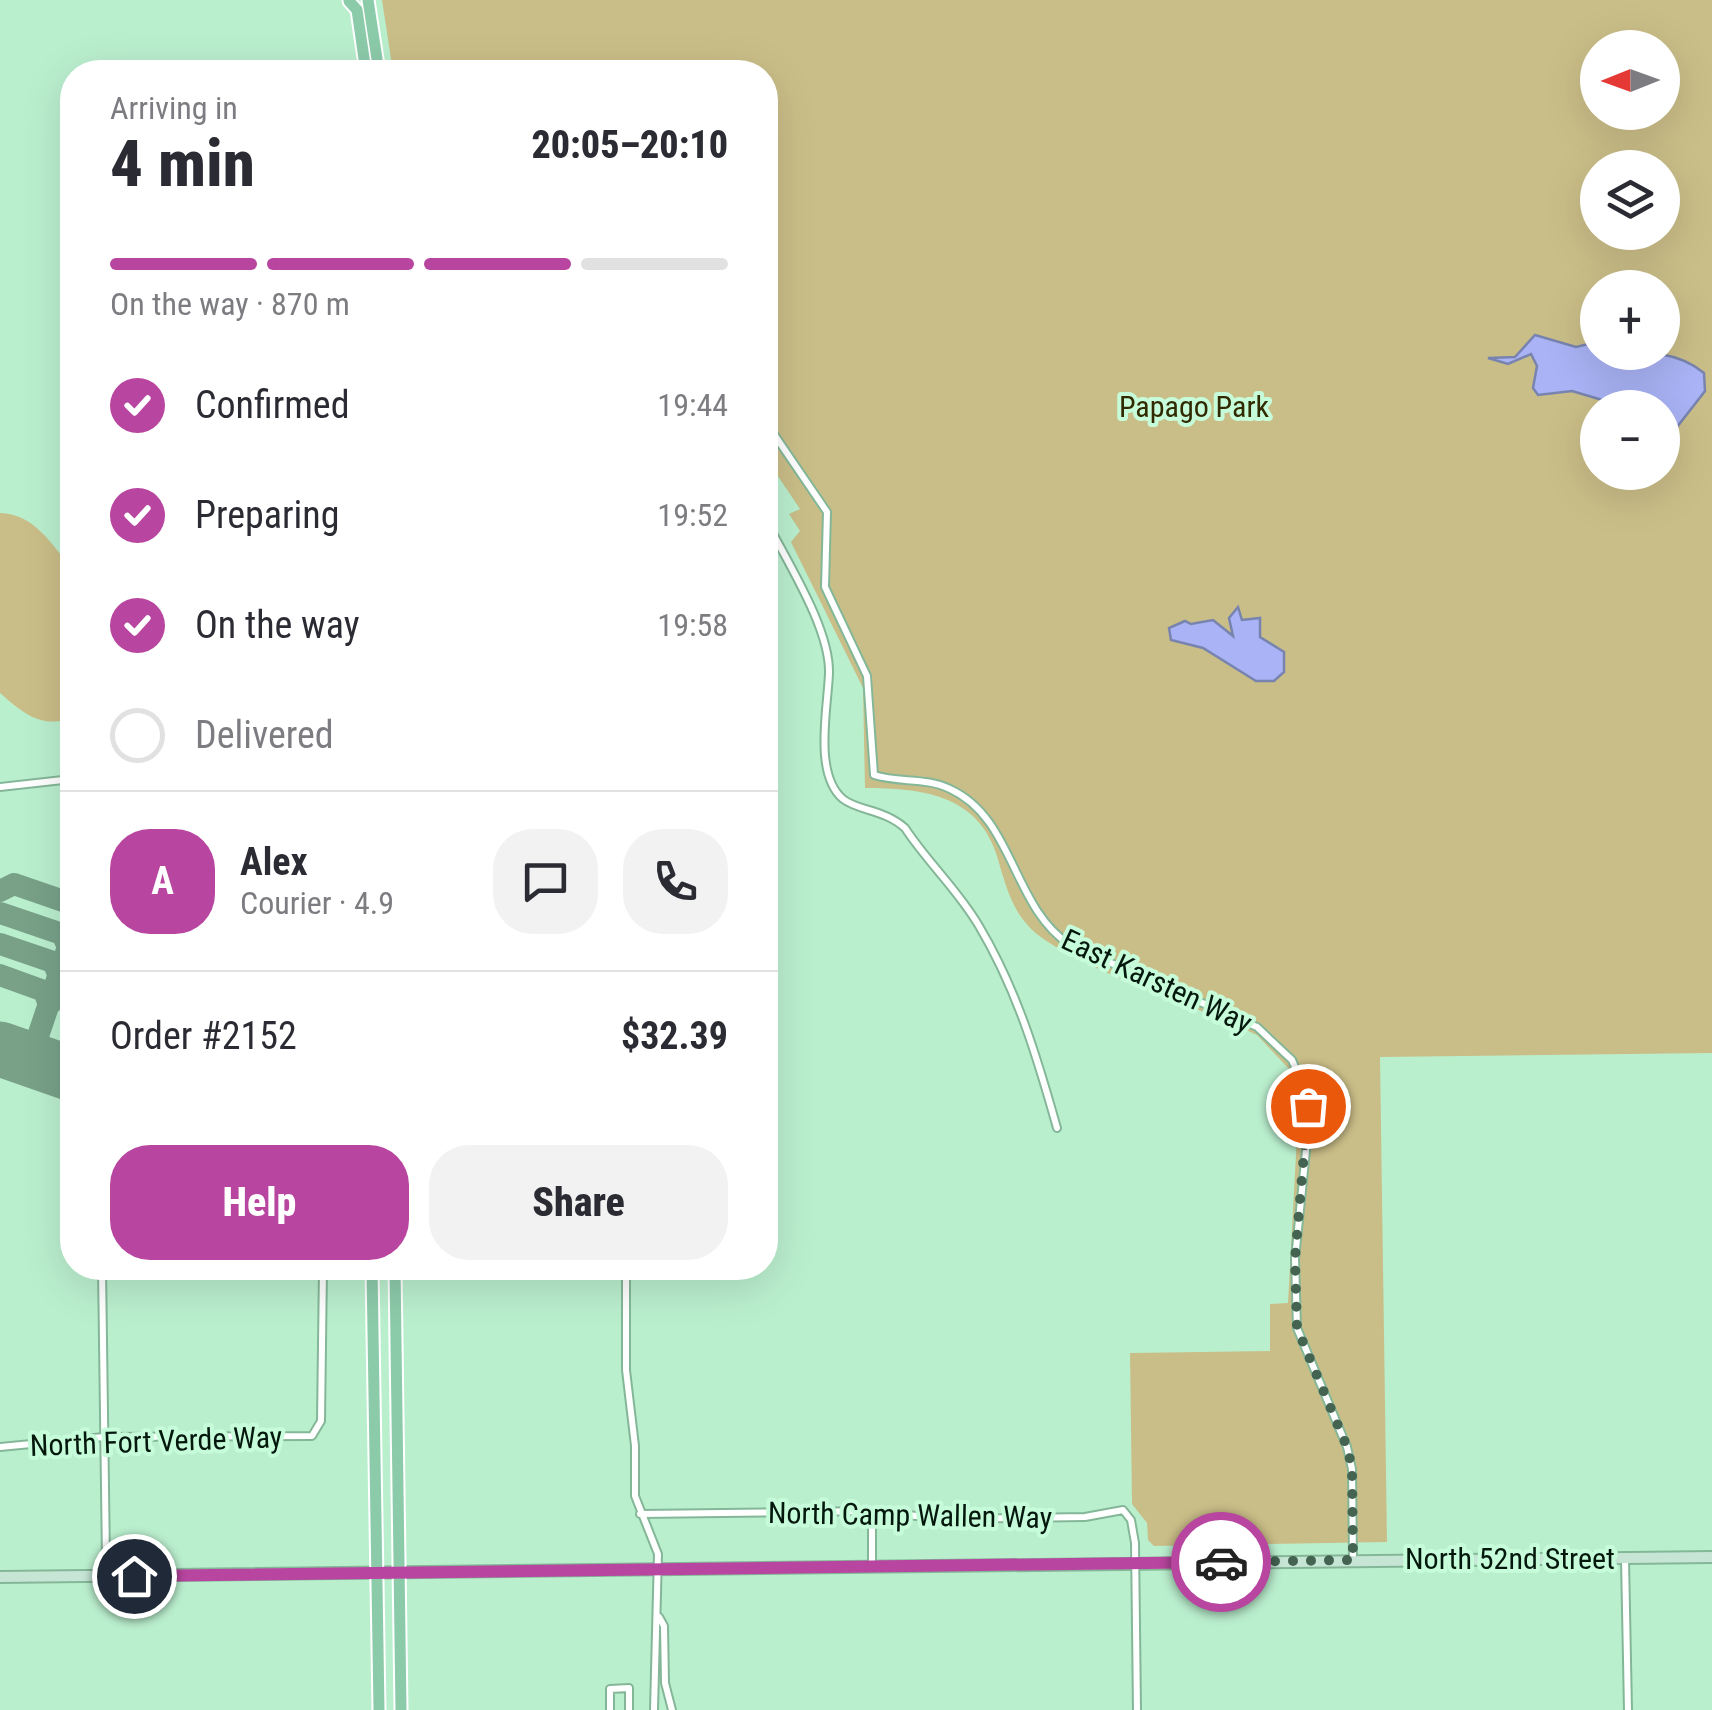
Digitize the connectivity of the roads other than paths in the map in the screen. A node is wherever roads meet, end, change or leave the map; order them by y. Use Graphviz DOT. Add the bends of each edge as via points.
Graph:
graph roads {
  1 [pos="368,0"];
  2 [pos="349,1"];
  3 [pos="356,60"];
  4 [pos="364,60"];
  5 [pos="377,60"];
  6 [pos="778,440"];
  7 [pos="778,546"];
  8 [pos="60,780"];
  9 [pos="0,787"];
  10 [pos="1056,1128"];
  11 [pos="102,1280"];
  12 [pos="322,1280"];
  13 [pos="372,1280"];
  14 [pos="394,1280"];
  15 [pos="626,1280"];
  16 [pos="104,1437"];
  17 [pos="0,1446"];
  18 [pos="872,1511"];
  19 [pos="640,1514"];
  20 [pos="1708,1555"];
  21 [pos="1625,1558"];
  22 [pos="106,1560"];
  23 [pos="1353,1560"];
  24 [pos="1135,1563"];
  25 [pos="872,1567"];
  26 [pos="658,1570"];
  27 [pos="378,1574"];
  28 [pos="400,1574"];
  29 [pos="0,1577"];
  30 [pos="658,1616"];
  31 [pos="380,1710"];
  32 [pos="401,1710"];
  33 [pos="610,1710"];
  34 [pos="629,1710"];
  35 [pos="654,1710"];
  36 [pos="672,1710"];
  37 [pos="1137,1710"];
  38 [pos="1628,1710"];
  1 -- 5 [label="main road"];
  2 -- 3 [label="main road"];
  2 -- 4 [label="main road" via="357,10"];
  6 -- 23 [label="street, East Karsten Way" via="827,512 824,587 867,676 874,776 954,790 988,822 1030,906 1052,932 1257,1027 1292,1060 1309,1121 1295,1259 1297,1328 1347,1447"];
  7 -- 10 [label="street" via="827,651 824,734 836,788 844,800 890,815 905,828 979,926 1034,1044"];
  8 -- 9 [label="street"];
  11 -- 16 [label="street"];
  12 -- 16 [label="street, North Fort Verde Way" via="322,1421 312,1436"];
  13 -- 27 [label="main road"];
  14 -- 28 [label="main road"];
  15 -- 19 [label="street" via="627,1392"];
  16 -- 17 [label="street, North Fort Verde Way"];
  16 -- 22 [label="street"];
  18 -- 19 [label="street, North Camp Wallen Way"];
  18 -- 24 [label="street, North Camp Wallen Way" via="943,1519 1085,1517 1123,1510"];
  18 -- 25 [label="street"];
  19 -- 26 [label="street" via="654,1538"];
  20 -- 21 [label="main road, North 52nd Street"];
  21 -- 23 [label="main road, North 52nd Street"];
  21 -- 38 [label="street"];
  23 -- 24 [label="main road, North 52nd Street"];
  24 -- 25 [label="main road, North 52nd Street"];
  24 -- 37 [label="street"];
  25 -- 26 [label="main road, North 52nd Street"];
  26 -- 28 [label="main road, North 52nd Street"];
  26 -- 30 [label="street"];
  27 -- 28 [label="main road, North 52nd Street"];
  27 -- 29 [label="main road, North 52nd Street"];
  27 -- 31 [label="main road"];
  28 -- 32 [label="main road"];
  30 -- 35 [label="street"];
  30 -- 36 [label="street"];
  33 -- 34 [label="street" via="610,1689 629,1688"];
}
